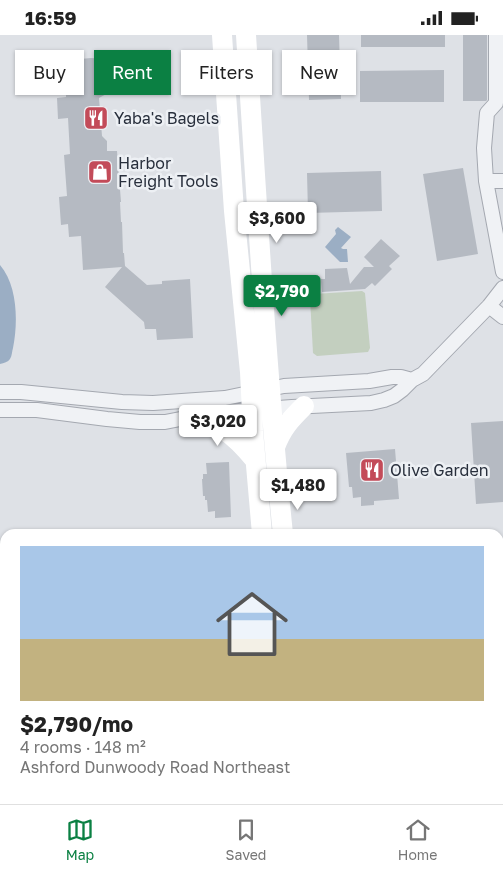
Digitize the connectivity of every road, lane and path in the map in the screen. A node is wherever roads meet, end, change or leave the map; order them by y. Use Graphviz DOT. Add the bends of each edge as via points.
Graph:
graph roads {
  1 [pos="222,35"];
  2 [pos="246,35"];
  3 [pos="496,35"];
  4 [pos="486,181"];
  5 [pos="503,181"];
  6 [pos="503,271"];
  7 [pos="503,288"];
  8 [pos="489,306"];
  9 [pos="503,317"];
  10 [pos="412,380"];
  11 [pos="0,392"];
  12 [pos="261,400"];
  13 [pos="304,406"];
  14 [pos="0,410"];
  15 [pos="195,416"];
  16 [pos="274,447"];
  17 [pos="255,460"];
  18 [pos="262,529"];
  19 [pos="282,529"];
  1 -- 12 [label="main road" via="234,211 250,372"];
  2 -- 12 [label="main road" via="261,274"];
  3 -- 4 [label="street" via="496,103 486,113"];
  4 -- 5 [label="street"];
  4 -- 6 [label="street"];
  7 -- 8 [label="street"];
  8 -- 9 [label="street"];
  8 -- 10 [label="street" via="423,374"];
  10 -- 12 [label="street" via="392,377 284,386"];
  10 -- 13 [label="street" via="394,396 384,400"];
  11 -- 12 [label="street" via="153,403 225,398"];
  12 -- 13 [label="street"];
  12 -- 15 [label="street"];
  12 -- 16 [label="main road"];
  12 -- 17 [label="main road"];
  13 -- 16 [label="main road" via="287,424"];
  14 -- 15 [label="street" via="36,410 140,422 165,422"];
  15 -- 17 [label="main road" via="229,434"];
  16 -- 19 [label="main road"];
  17 -- 18 [label="main road"];
}
